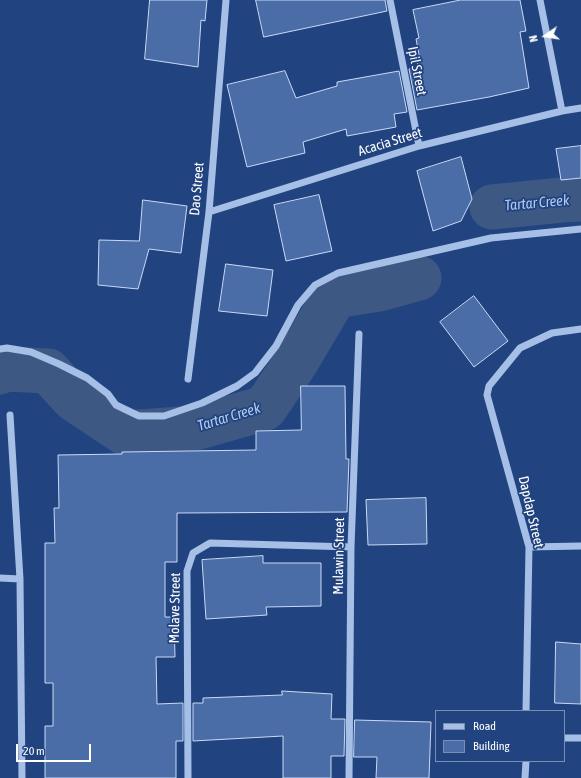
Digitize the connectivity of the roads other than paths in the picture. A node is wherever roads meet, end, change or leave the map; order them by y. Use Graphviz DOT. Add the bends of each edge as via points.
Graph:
graph roads {
  1 [pos="226,0"];
  2 [pos="390,0"];
  3 [pos="540,0"];
  4 [pos="581,108"];
  5 [pos="562,111"];
  6 [pos="419,146"];
  7 [pos="209,212"];
  8 [pos="581,229"];
  9 [pos="581,329"];
  10 [pos="359,334"];
  11 [pos="0,349"];
  12 [pos="188,379"];
  13 [pos="10,415"];
  14 [pos="581,546"];
  15 [pos="352,547"];
  16 [pos="529,547"];
  17 [pos="0,578"];
  18 [pos="20,578"];
  19 [pos="526,710"];
  20 [pos="565,738"];
  21 [pos="581,738"];
  22 [pos="526,762"];
  23 [pos="22,778"];
  24 [pos="188,778"];
  25 [pos="348,778"];
  26 [pos="525,778"];
  1 -- 7 [label="street, Dao Street"];
  2 -- 6 [label="street, Ipil Street"];
  3 -- 5 [label="street"];
  4 -- 5 [label="street, Acacia Street"];
  5 -- 6 [label="street, Acacia Street"];
  6 -- 7 [label="street, Acacia Street"];
  7 -- 12 [label="street, Dao Street"];
  8 -- 11 [label="street" via="492,238 338,273 315,285 302,300 276,346 255,374 202,403 164,416 139,416 116,404 108,394 87,378 60,364 31,352"];
  9 -- 16 [label="street, Dapdap Street" via="552,333 520,348 489,386 487,395"];
  10 -- 15 [label="street, Mulawin Street"];
  13 -- 18 [label="street"];
  14 -- 16 [label="street"];
  15 -- 24 [label="street, Molave Street" via="210,543 193,553 186,571"];
  15 -- 25 [label="street, Mulawin Street"];
  16 -- 19 [label="street, Dapdap Street"];
  17 -- 18 [label="street"];
  18 -- 23 [label="street"];
  20 -- 21 [label="street"];
  22 -- 26 [label="street"];
}
